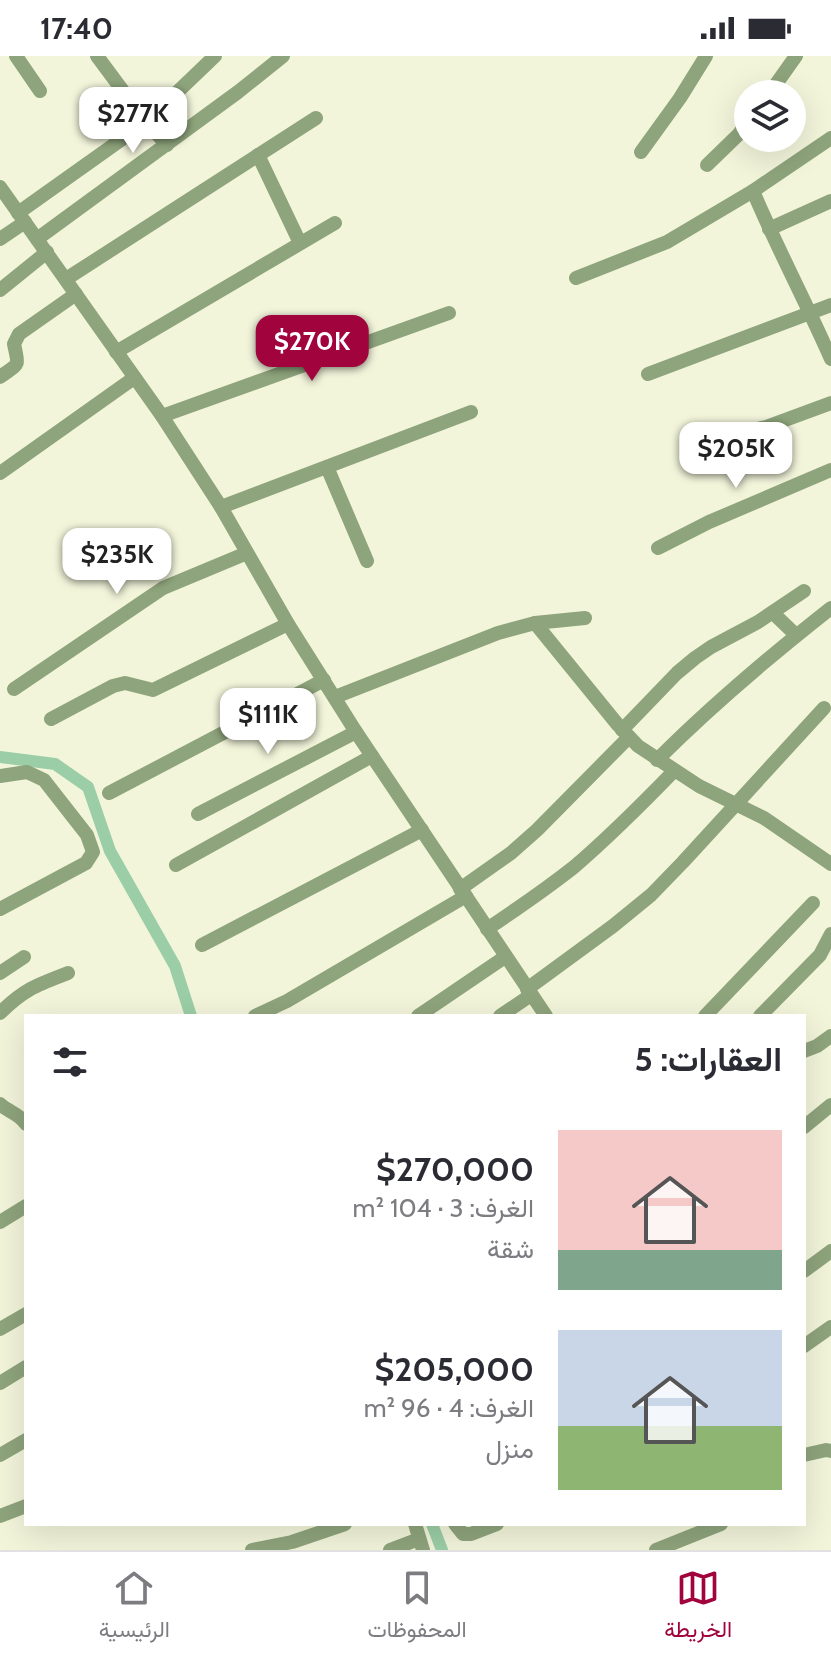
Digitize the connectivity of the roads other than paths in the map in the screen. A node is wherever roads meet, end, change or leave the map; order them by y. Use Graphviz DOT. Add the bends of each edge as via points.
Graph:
graph roads {
  1 [pos="16,56"];
  2 [pos="97,56"];
  3 [pos="215,56"];
  4 [pos="283,56"];
  5 [pos="706,56"];
  6 [pos="796,56"];
  7 [pos="779,80"];
  8 [pos="40,91"];
  9 [pos="316,118"];
  10 [pos="146,122"];
  11 [pos="831,138"];
  12 [pos="734,139"];
  13 [pos="167,145"];
  14 [pos="641,152"];
  15 [pos="258,155"];
  16 [pos="707,165"];
  17 [pos="0,187"];
  18 [pos="753,191"];
  19 [pos="831,201"];
  20 [pos="21,218"];
  21 [pos="335,223"];
  22 [pos="769,229"];
  23 [pos="0,239"];
  24 [pos="37,239"];
  25 [pos="300,243"];
  26 [pos="47,252"];
  27 [pos="576,278"];
  28 [pos="66,279"];
  29 [pos="0,290"];
  30 [pos="76,294"];
  31 [pos="831,305"];
  32 [pos="449,313"];
  33 [pos="811,313"];
  34 [pos="116,352"];
  35 [pos="831,359"];
  36 [pos="648,374"];
  37 [pos="0,377"];
  38 [pos="134,378"];
  39 [pos="831,403"];
  40 [pos="471,412"];
  41 [pos="162,416"];
  42 [pos="697,443"];
  43 [pos="327,467"];
  44 [pos="831,470"];
  45 [pos="0,473"];
  46 [pos="221,507"];
  47 [pos="658,548"];
  48 [pos="247,553"];
  49 [pos="367,561"];
  50 [pos="804,591"];
  51 [pos="831,608"];
  52 [pos="773,613"];
  53 [pos="585,618"];
  54 [pos="535,623"];
  55 [pos="288,624"];
  56 [pos="796,635"];
  57 [pos="324,680"];
  58 [pos="14,689"];
  59 [pos="335,697"];
  60 [pos="824,708"];
  61 [pos="51,719"];
  62 [pos="356,732"];
  63 [pos="626,733"];
  64 [pos="372,756"];
  65 [pos="657,760"];
  66 [pos="674,771"];
  67 [pos="0,776"];
  68 [pos="109,793"];
  69 [pos="737,803"];
  70 [pos="198,814"];
  71 [pos="422,830"];
  72 [pos="831,864"];
  73 [pos="176,865"];
  74 [pos="463,892"];
  75 [pos="813,903"];
  76 [pos="0,909"];
  77 [pos="487,929"];
  78 [pos="831,934"];
  79 [pos="202,945"];
  80 [pos="24,957"];
  81 [pos="505,957"];
  82 [pos="0,973"];
  83 [pos="68,973"];
  84 [pos="529,992"];
  85 [pos="0,1013"];
  86 [pos="259,1014"];
  87 [pos="421,1014"];
  88 [pos="502,1014"];
  89 [pos="545,1014"];
  90 [pos="707,1014"];
  91 [pos="762,1014"];
  92 [pos="831,1036"];
  93 [pos="806,1050"];
  94 [pos="0,1104"];
  95 [pos="831,1105"];
  96 [pos="24,1122"];
  97 [pos="806,1125"];
  98 [pos="24,1207"];
  99 [pos="0,1222"];
  100 [pos="831,1251"];
  101 [pos="806,1270"];
  102 [pos="24,1315"];
  103 [pos="831,1327"];
  104 [pos="0,1329"];
  105 [pos="806,1345"];
  106 [pos="24,1368"];
  107 [pos="0,1383"];
  108 [pos="24,1441"];
  109 [pos="831,1451"];
  110 [pos="0,1455"];
  111 [pos="806,1455"];
  112 [pos="24,1507"];
  113 [pos="0,1516"];
  114 [pos="339,1526"];
  115 [pos="457,1526"];
  116 [pos="492,1526"];
  117 [pos="716,1526"];
  118 [pos="419,1538"];
  119 [pos="665,1548"];
  120 [pos="252,1550"];
  121 [pos="390,1550"];
  1 -- 8 [label="street"];
  2 -- 10 [label="street"];
  3 -- 10 [label="street"];
  4 -- 13 [label="street"];
  5 -- 14 [label="street"];
  6 -- 7 [label="street"];
  9 -- 15 [label="street"];
  10 -- 13 [label="street"];
  10 -- 20 [label="street"];
  11 -- 18 [label="street"];
  12 -- 16 [label="street"];
  13 -- 24 [label="street"];
  15 -- 25 [label="street"];
  15 -- 28 [label="street"];
  17 -- 20 [label="street"];
  18 -- 22 [label="street"];
  18 -- 27 [label="street" via="667,242"];
  19 -- 22 [label="street"];
  20 -- 23 [label="street"];
  20 -- 24 [label="street"];
  21 -- 25 [label="street"];
  22 -- 33 [label="street"];
  24 -- 26 [label="street"];
  25 -- 34 [label="street"];
  26 -- 28 [label="street"];
  26 -- 29 [label="street"];
  28 -- 30 [label="street"];
  30 -- 34 [label="street"];
  30 -- 37 [label="street" via="19,334 14,344 19,359"];
  31 -- 33 [label="street"];
  32 -- 41 [label="street"];
  33 -- 35 [label="street"];
  33 -- 36 [label="street"];
  34 -- 38 [label="street"];
  38 -- 41 [label="street"];
  38 -- 45 [label="street"];
  39 -- 42 [label="street" via="766,427"];
  40 -- 43 [label="street"];
  41 -- 46 [label="street"];
  43 -- 46 [label="street"];
  43 -- 49 [label="street"];
  44 -- 47 [label="street"];
  46 -- 48 [label="street"];
  48 -- 55 [label="street"];
  48 -- 58 [label="street" via="163,588"];
  50 -- 52 [label="street"];
  51 -- 56 [label="street"];
  52 -- 56 [label="street"];
  52 -- 63 [label="street" via="695,658"];
  53 -- 54 [label="street"];
  54 -- 59 [label="street"];
  54 -- 63 [label="street"];
  55 -- 57 [label="street"];
  55 -- 61 [label="street" via="153,690 125,683 113,686"];
  56 -- 65 [label="street"];
  57 -- 59 [label="street"];
  57 -- 68 [label="street"];
  59 -- 62 [label="street"];
  60 -- 69 [label="street"];
  62 -- 64 [label="street"];
  62 -- 70 [label="street"];
  63 -- 65 [label="street"];
  63 -- 74 [label="street" via="537,830"];
  64 -- 71 [label="street"];
  64 -- 73 [label="street"];
  65 -- 66 [label="street"];
  66 -- 69 [label="street"];
  66 -- 77 [label="street" via="573,867"];
  67 -- 76 [label="street" via="27,772 44,780 87,835 93,852 86,863"];
  69 -- 72 [label="street"];
  69 -- 84 [label="street" via="651,895"];
  71 -- 74 [label="street"];
  71 -- 79 [label="street"];
  74 -- 77 [label="street"];
  74 -- 86 [label="street"];
  75 -- 90 [label="street"];
  77 -- 81 [label="street"];
  78 -- 91 [label="street" via="820,955"];
  80 -- 82 [label="street"];
  81 -- 84 [label="street"];
  81 -- 87 [label="street"];
  83 -- 85 [label="street" via="29,988"];
  84 -- 88 [label="street"];
  84 -- 89 [label="street"];
  92 -- 93 [label="street"];
  94 -- 96 [label="street"];
  95 -- 97 [label="street"];
  98 -- 99 [label="street"];
  100 -- 101 [label="street"];
  102 -- 104 [label="street"];
  103 -- 105 [label="street"];
  106 -- 107 [label="street"];
  108 -- 110 [label="street"];
  109 -- 111 [label="street"];
  112 -- 113 [label="street"];
  114 -- 120 [label="street"];
  115 -- 116 [label="street" via="463,1534"];
  117 -- 119 [label="street"];
  118 -- 121 [label="street"];
}
